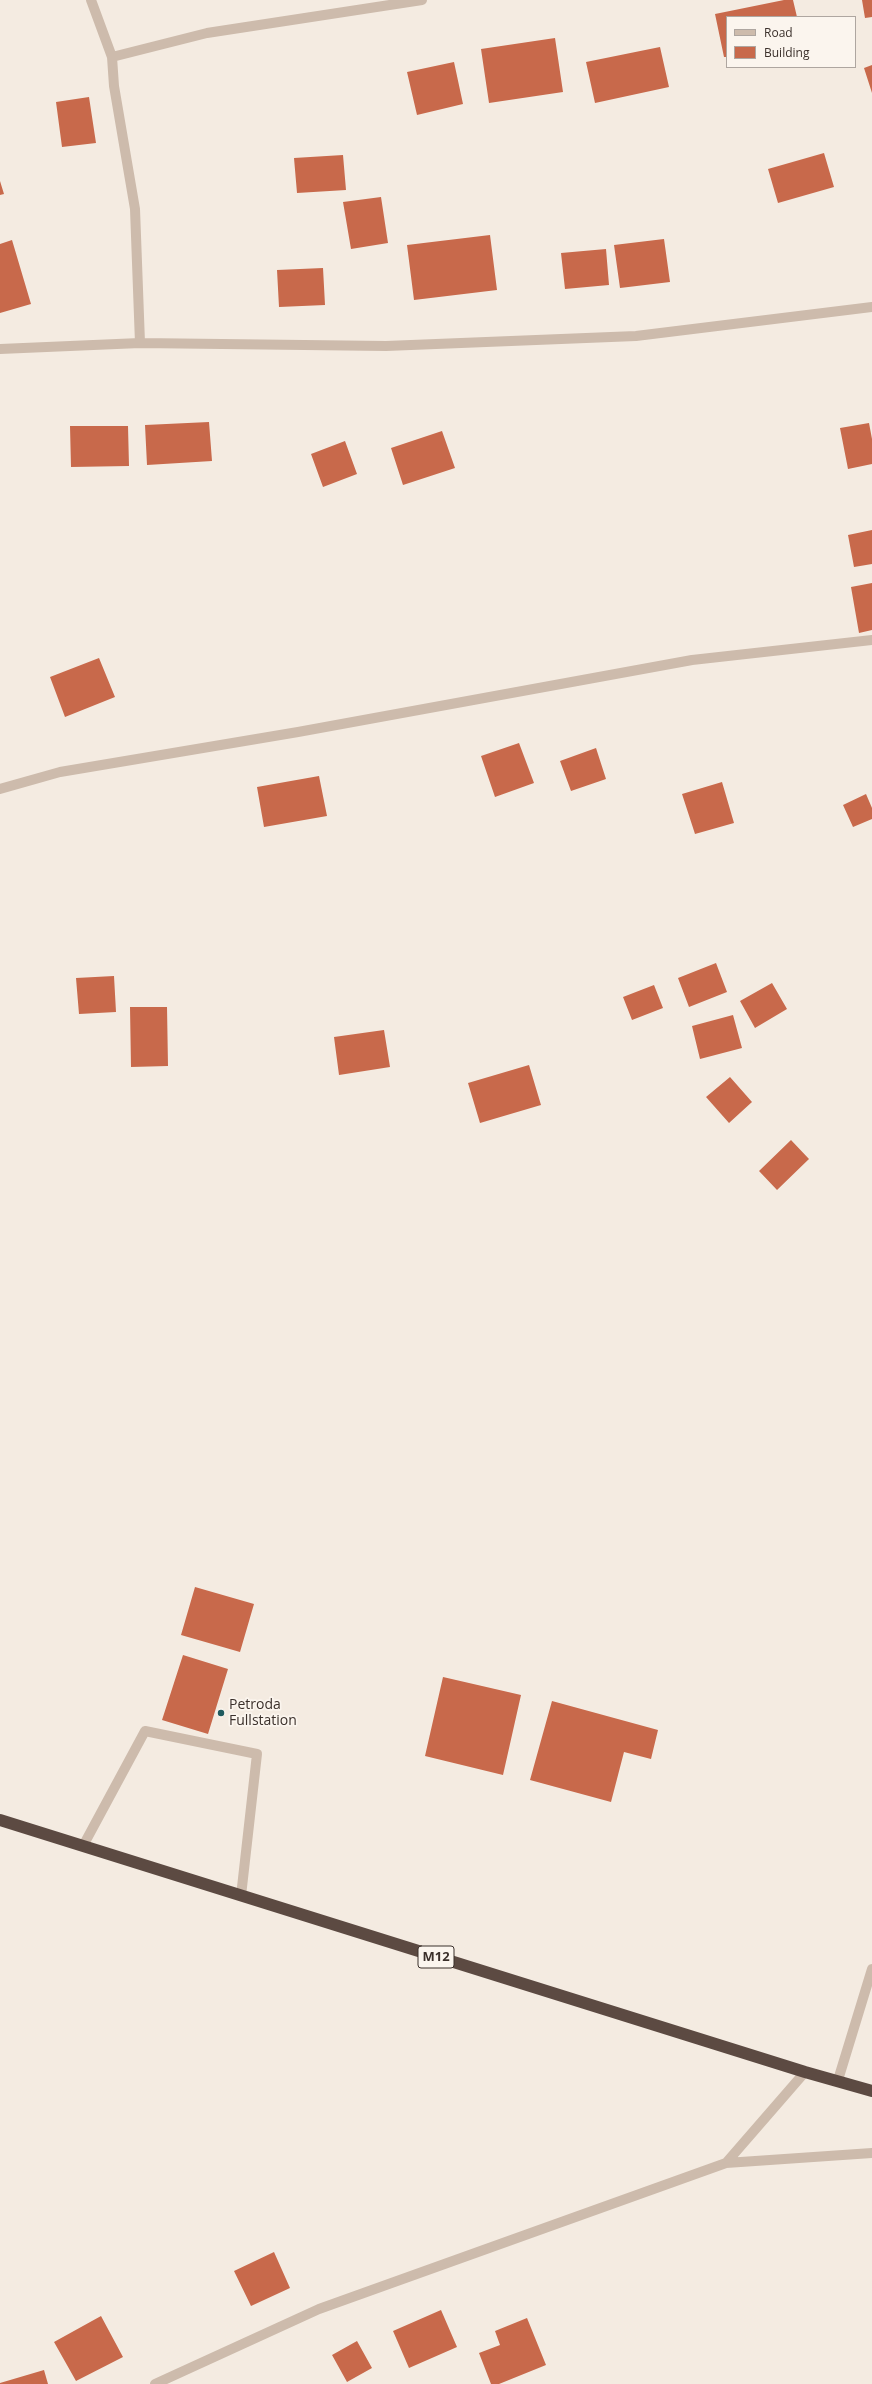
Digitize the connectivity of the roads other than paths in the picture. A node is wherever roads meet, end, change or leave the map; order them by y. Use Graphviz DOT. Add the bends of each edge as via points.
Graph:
graph roads {
  1 [pos="91,0"];
  2 [pos="422,0"];
  3 [pos="112,57"];
  4 [pos="872,307"];
  5 [pos="140,343"];
  6 [pos="0,349"];
  7 [pos="872,640"];
  8 [pos="0,789"];
  9 [pos="0,1820"];
  10 [pos="83,1846"];
  11 [pos="241,1896"];
  12 [pos="872,1969"];
  13 [pos="805,2072"];
  14 [pos="838,2080"];
  15 [pos="872,2091"];
  16 [pos="872,2153"];
  17 [pos="726,2163"];
  18 [pos="155,2384"];
  1 -- 3 [label="street"];
  2 -- 3 [label="street" via="207,33"];
  3 -- 5 [label="street" via="115,93 135,209"];
  4 -- 5 [label="street" via="636,336 386,346"];
  5 -- 6 [label="street"];
  7 -- 8 [label="street" via="692,660 60,772"];
  9 -- 10 [label="highway, M12"];
  10 -- 11 [label="highway, M12"];
  10 -- 11 [label="street" via="145,1731 258,1754"];
  11 -- 13 [label="highway, M12"];
  12 -- 14 [label="street"];
  13 -- 14 [label="highway, M12"];
  13 -- 17 [label="street"];
  14 -- 15 [label="highway, M12"];
  16 -- 17 [label="street"];
  17 -- 18 [label="street" via="319,2309"];
}
